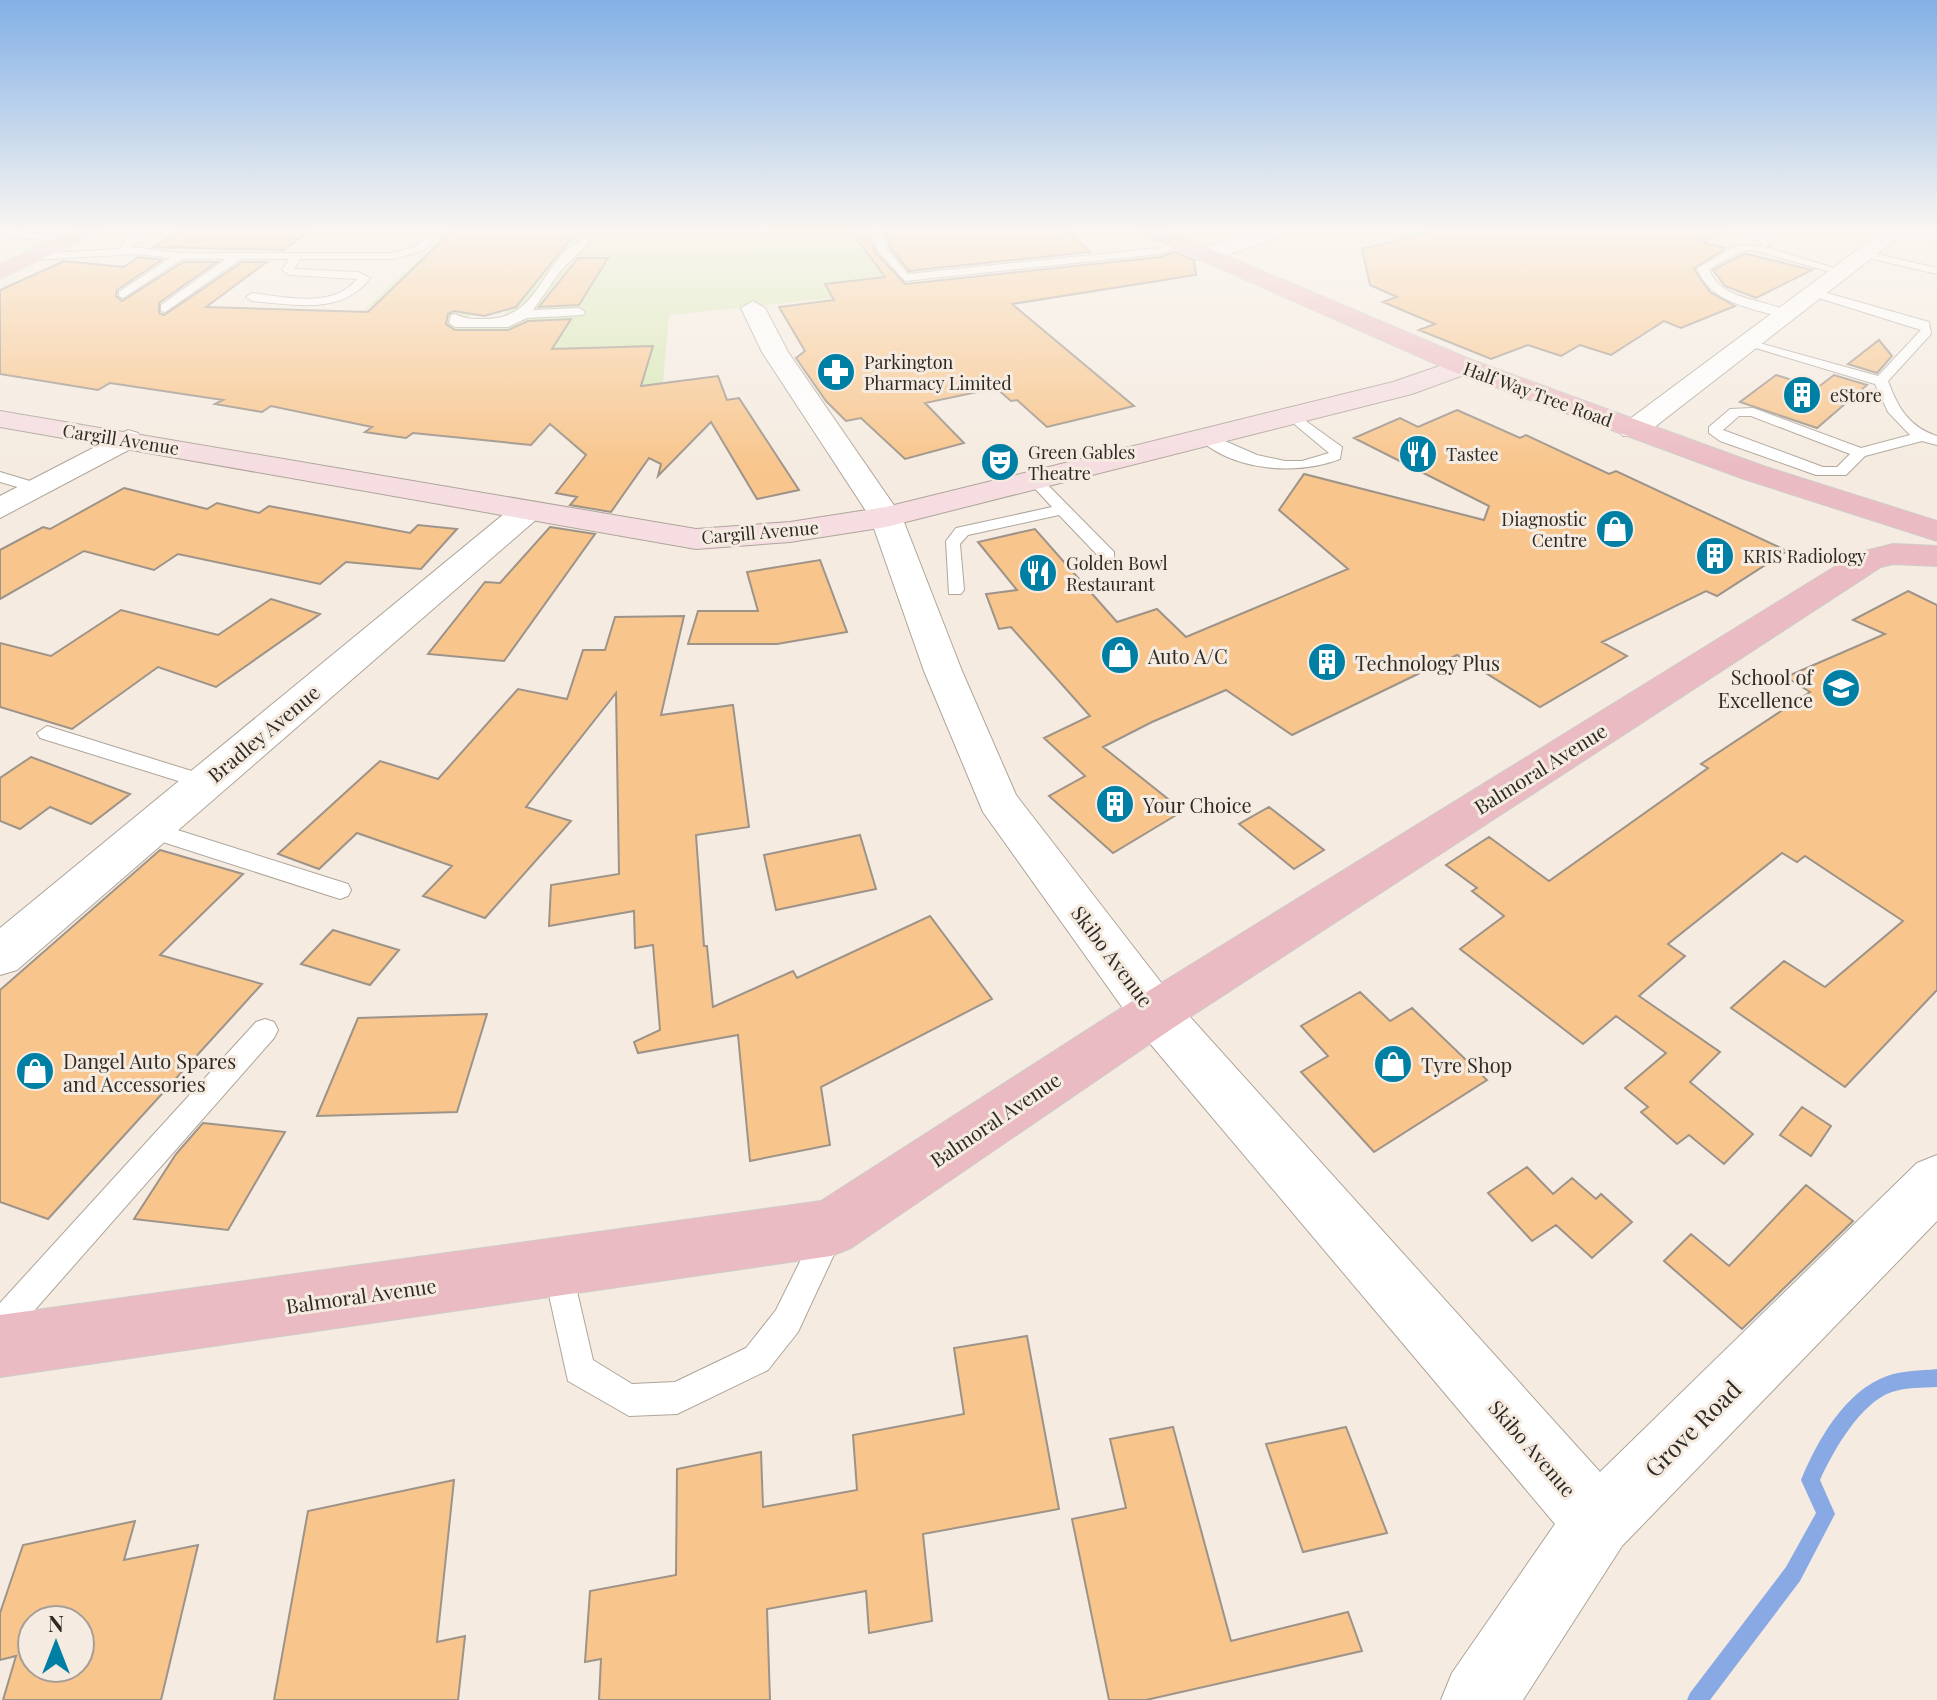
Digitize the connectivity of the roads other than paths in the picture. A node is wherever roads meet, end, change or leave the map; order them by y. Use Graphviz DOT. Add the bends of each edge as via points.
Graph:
graph roads {
  1 [pos="527,309"];
  2 [pos="754,309"];
  3 [pos="1331,309"];
  4 [pos="1772,309"];
  5 [pos="1791,309"];
  6 [pos="1870,309"];
  7 [pos="579,312"];
  8 [pos="524,314"];
  9 [pos="1785,314"];
  10 [pos="455,318"];
  11 [pos="1745,343"];
  12 [pos="1463,366"];
  13 [pos="1881,381"];
  14 [pos="1292,415"];
  15 [pos="0,419"];
  16 [pos="1633,430"];
  17 [pos="1204,437"];
  18 [pos="128,439"];
  19 [pos="1929,439"];
  20 [pos="1860,453"];
  21 [pos="1755,473"];
  22 [pos="0,477"];
  23 [pos="1035,480"];
  24 [pos="38,488"];
  25 [pos="0,509"];
  26 [pos="1063,509"];
  27 [pos="527,511"];
  28 [pos="886,517"];
  29 [pos="1937,531"];
  30 [pos="1108,556"];
  31 [pos="1937,556"];
  32 [pos="1869,560"];
  33 [pos="955,590"];
  34 [pos="47,733"];
  35 [pos="204,782"];
  36 [pos="149,829"];
  37 [pos="340,890"];
  38 [pos="0,956"];
  39 [pos="1155,1013"];
  40 [pos="265,1030"];
  41 [pos="1937,1182"];
  42 [pos="831,1228"];
  43 [pos="557,1267"];
  44 [pos="0,1326"];
  45 [pos="0,1346"];
  46 [pos="1598,1522"];
  47 [pos="1479,1700"];
  1 -- 8 [label="lane"];
  2 -- 28 [label="street, Skibo Avenue" via="775,352"];
  3 -- 12 [label="main road, Half Way Tree Road"];
  4 -- 9 [label="lane"];
  5 -- 9 [label="street"];
  6 -- 13 [label="lane" via="1925,325 1927,331"];
  7 -- 8 [label="lane"];
  8 -- 10 [label="lane" via="508,323 455,323"];
  9 -- 11 [label="street"];
  11 -- 13 [label="lane"];
  11 -- 16 [label="street"];
  12 -- 14 [label="main road, Cargill Avenue" via="1402,388"];
  12 -- 16 [label="main road, Half Way Tree Road"];
  13 -- 19 [label="lane" via="1903,427"];
  14 -- 17 [label="main road, Cargill Avenue"];
  14 -- 17 [label="lane" via="1337,450 1335,456 1296,466 1256,461"];
  15 -- 18 [label="main road, Cargill Avenue"];
  16 -- 21 [label="main road, Half Way Tree Road"];
  17 -- 23 [label="main road, Cargill Avenue"];
  18 -- 24 [label="street"];
  18 -- 27 [label="main road, Cargill Avenue"];
  19 -- 20 [label="lane"];
  20 -- 20 [label="lane" via="1841,472 1821,472 1714,430 1735,412 1753,412"];
  21 -- 29 [label="main road, Half Way Tree Road"];
  21 -- 32 [label="main road" via="1845,525"];
  22 -- 24 [label="lane"];
  23 -- 26 [label="lane"];
  23 -- 28 [label="main road, Cargill Avenue"];
  24 -- 25 [label="street"];
  26 -- 30 [label="lane"];
  26 -- 33 [label="lane" via="962,531 952,544"];
  27 -- 28 [label="main road, Cargill Avenue" via="696,539"];
  27 -- 35 [label="street, Bradley Avenue"];
  28 -- 39 [label="street, Skibo Avenue" via="998,801"];
  31 -- 32 [label="main road" via="1893,554"];
  32 -- 39 [label="main road, Balmoral Avenue"];
  34 -- 35 [label="lane"];
  35 -- 36 [label="street, Bradley Avenue"];
  36 -- 37 [label="lane"];
  36 -- 38 [label="street, Bradley Avenue"];
  39 -- 42 [label="main road, Balmoral Avenue"];
  39 -- 46 [label="street, Skibo Avenue"];
  40 -- 44 [label="lane"];
  41 -- 46 [label="street, Grove Road"];
  42 -- 43 [label="main road, Balmoral Avenue"];
  42 -- 43 [label="lane" via="787,1321 757,1359 677,1398 629,1400 579,1370"];
  43 -- 45 [label="main road, Balmoral Avenue"];
  46 -- 47 [label="street, Grove Road"];
}
